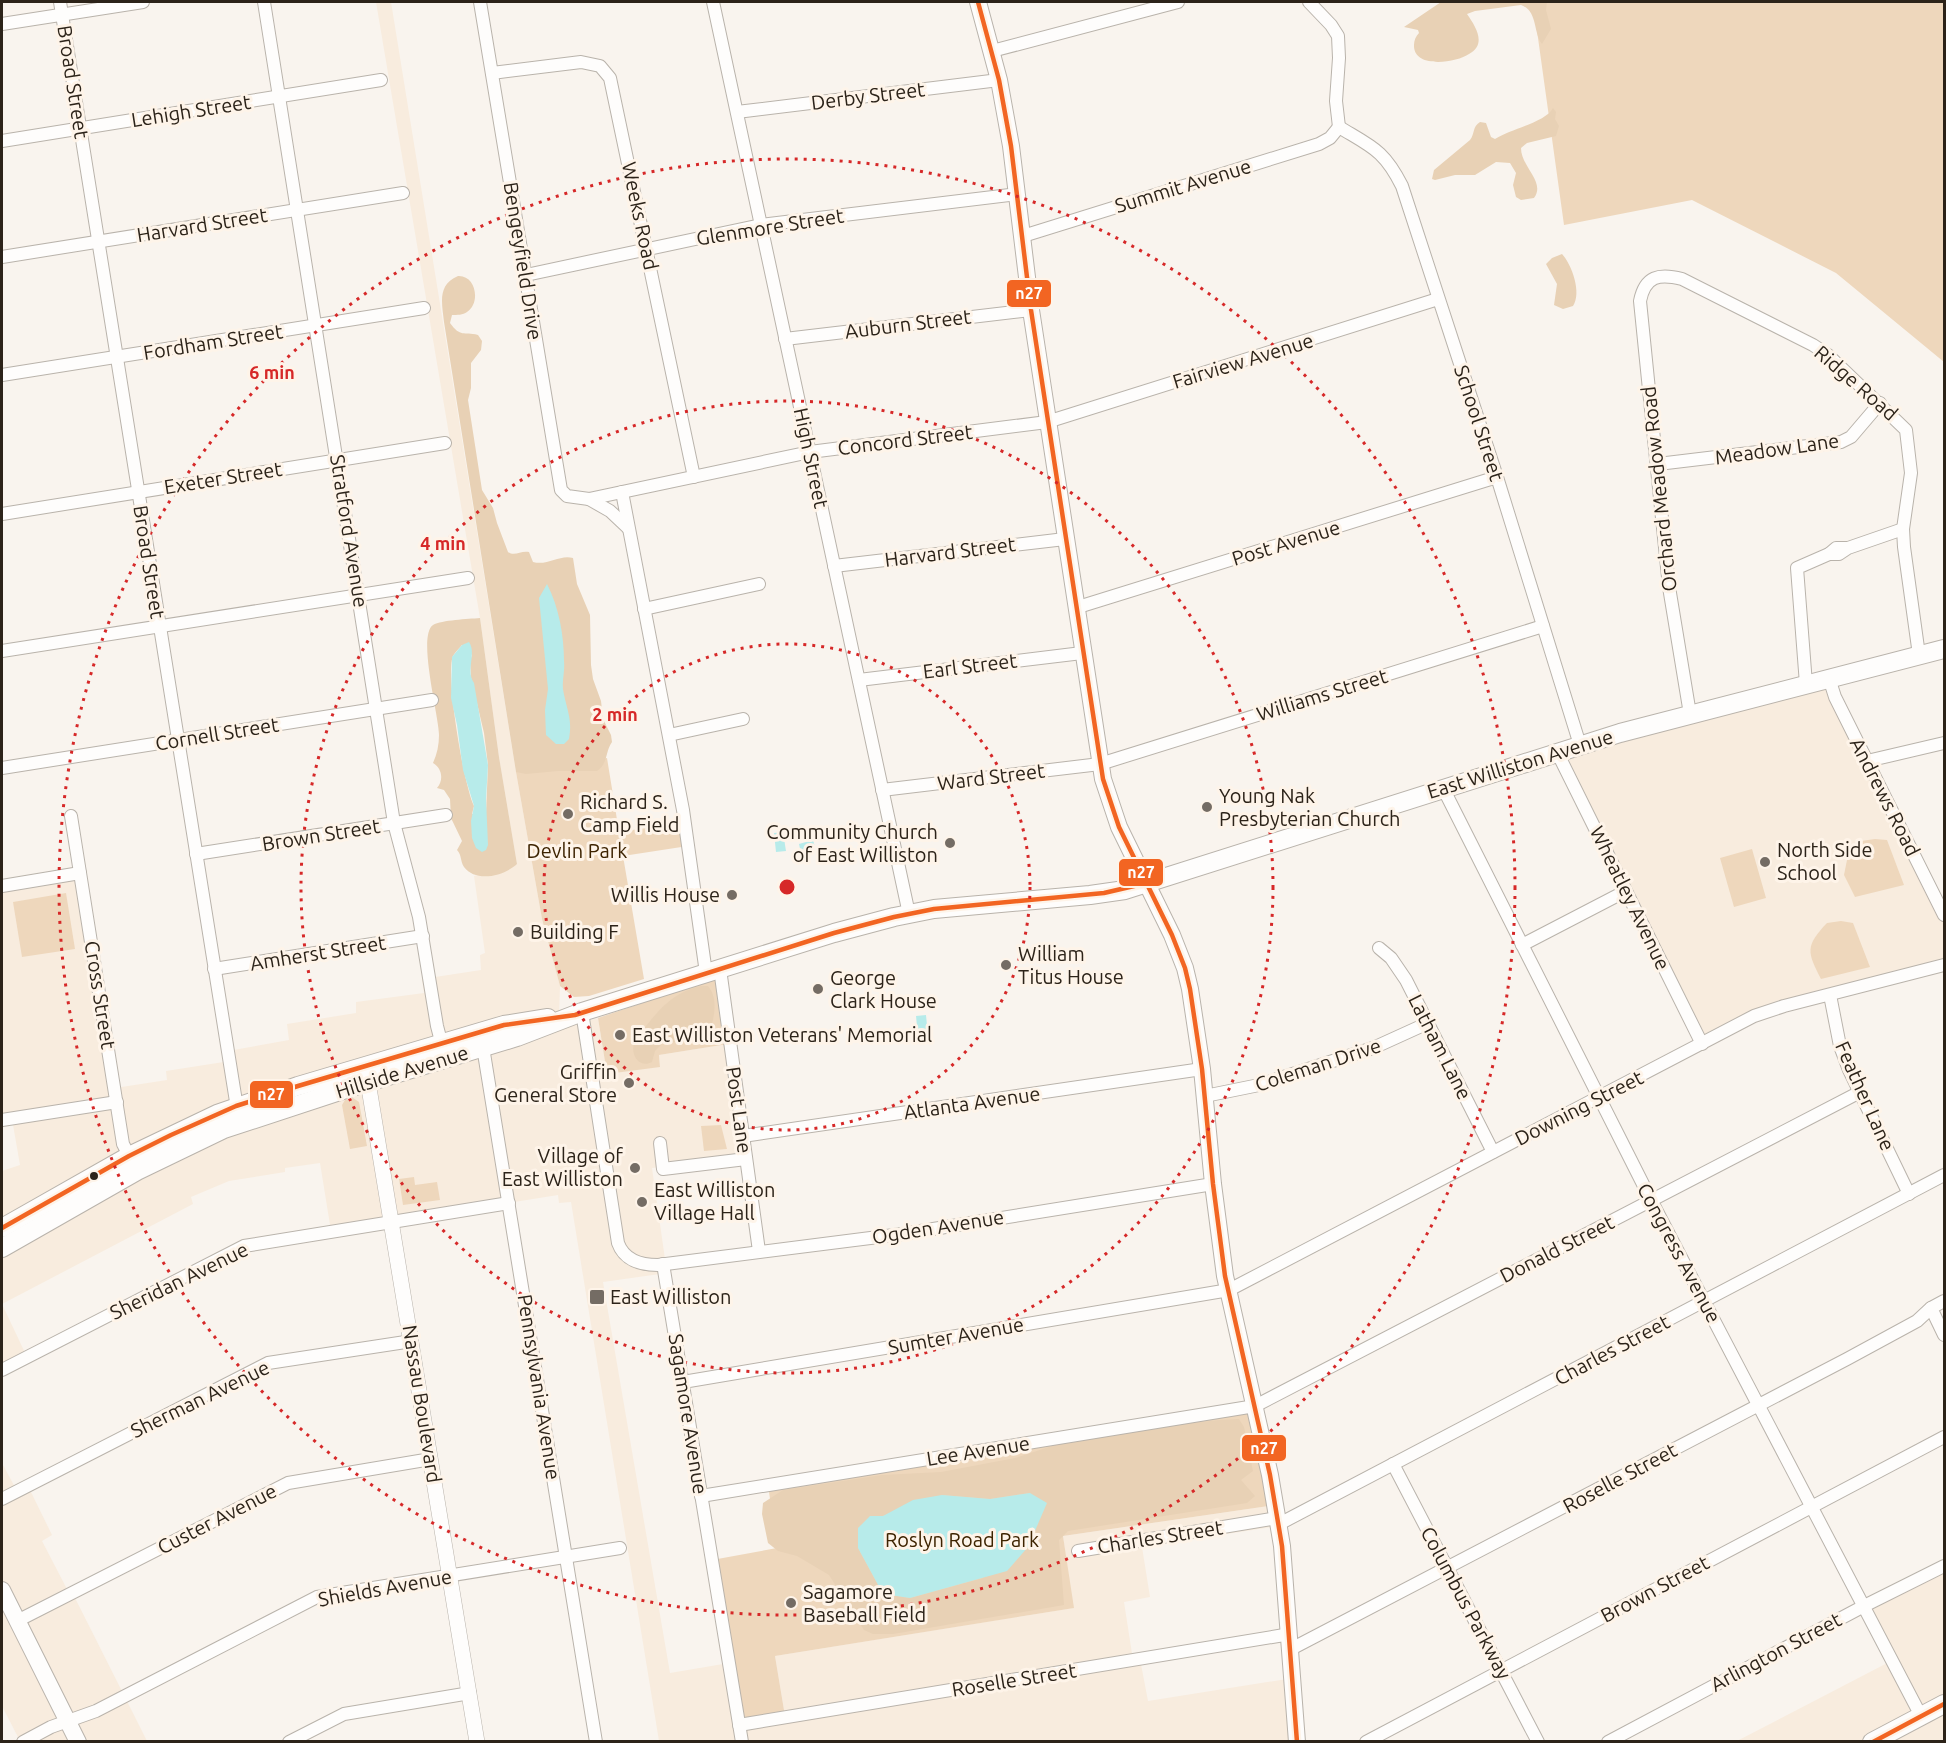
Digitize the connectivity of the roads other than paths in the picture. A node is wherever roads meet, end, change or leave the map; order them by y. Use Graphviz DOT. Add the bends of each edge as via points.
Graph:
graph roads {
  1 [pos="60,2"];
  2 [pos="142,2"];
  3 [pos="264,2"];
  4 [pos="480,2"];
  5 [pos="713,2"];
  6 [pos="978,2"];
  7 [pos="1178,2"];
  8 [pos="1309,2"];
  9 [pos="1139,7"];
  10 [pos="62,14"];
  11 [pos="2,24"];
  12 [pos="992,51"];
  13 [pos="492,73"];
  14 [pos="381,80"];
  15 [pos="999,80"];
  16 [pos="279,96"];
  17 [pos="737,112"];
  18 [pos="1339,127"];
  19 [pos="80,128"];
  20 [pos="2,141"];
  21 [pos="403,193"];
  22 [pos="1018,194"];
  23 [pos="297,210"];
  24 [pos="761,225"];
  25 [pos="1023,236"];
  26 [pos="98,242"];
  27 [pos="647,249"];
  28 [pos="2,257"];
  29 [pos="526,275"];
  30 [pos="1664,275"];
  31 [pos="1438,299"];
  32 [pos="424,308"];
  33 [pos="1030,310"];
  34 [pos="316,325"];
  35 [pos="785,339"];
  36 [pos="116,357"];
  37 [pos="2,375"];
  38 [pos="1880,403"];
  39 [pos="1047,422"];
  40 [pos="445,443"];
  41 [pos="810,452"];
  42 [pos="338,460"];
  43 [pos="1658,464"];
  44 [pos="694,477"];
  45 [pos="1497,477"];
  46 [pos="138,492"];
  47 [pos="622,492"];
  48 [pos="589,499"];
  49 [pos="2,514"];
  50 [pos="1903,529"];
  51 [pos="630,530"];
  52 [pos="1065,539"];
  53 [pos="834,566"];
  54 [pos="468,578"];
  55 [pos="759,584"];
  56 [pos="359,595"];
  57 [pos="1075,608"];
  58 [pos="644,609"];
  59 [pos="159,626"];
  60 [pos="1543,626"];
  61 [pos="1944,649"];
  62 [pos="2,651"];
  63 [pos="1082,653"];
  64 [pos="1919,655"];
  65 [pos="1829,678"];
  66 [pos="859,680"];
  67 [pos="1806,684"];
  68 [pos="432,700"];
  69 [pos="377,709"];
  70 [pos="1690,714"];
  71 [pos="743,719"];
  72 [pos="669,735"];
  73 [pos="177,740"];
  74 [pos="1944,743"];
  75 [pos="1580,745"];
  76 [pos="1557,752"];
  77 [pos="1867,761"];
  78 [pos="1100,764"];
  79 [pos="2,768"];
  80 [pos="1443,788"];
  81 [pos="882,790"];
  82 [pos="446,815"];
  83 [pos="71,816"];
  84 [pos="394,824"];
  85 [pos="196,854"];
  86 [pos="80,873"];
  87 [pos="1147,883"];
  88 [pos="2,886"];
  89 [pos="1626,891"];
  90 [pos="909,914"];
  91 [pos="1944,915"];
  92 [pos="423,936"];
  93 [pos="1522,945"];
  94 [pos="1379,948"];
  95 [pos="1944,965"];
  96 [pos="214,969"];
  97 [pos="713,971"];
  98 [pos="1830,995"];
  99 [pos="579,1014"];
  100 [pos="1428,1023"];
  101 [pos="481,1040"];
  102 [pos="1702,1044"];
  103 [pos="444,1051"];
  104 [pos="1202,1069"];
  105 [pos="366,1074"];
  106 [pos="1860,1092"];
  107 [pos="1205,1096"];
  108 [pos="1598,1098"];
  109 [pos="117,1101"];
  110 [pos="238,1114"];
  111 [pos="2,1120"];
  112 [pos="743,1136"];
  113 [pos="660,1143"];
  114 [pos="1493,1152"];
  115 [pos="746,1159"];
  116 [pos="133,1163"];
  117 [pos="1944,1176"];
  118 [pos="1213,1184"];
  119 [pos="1909,1194"];
  120 [pos="1651,1200"];
  121 [pos="509,1203"];
  122 [pos="392,1221"];
  123 [pos="2,1228"];
  124 [pos="2,1248"];
  125 [pos="759,1251"];
  126 [pos="663,1264"];
  127 [pos="1229,1290"];
  128 [pos="1704,1301"];
  129 [pos="1944,1301"];
  130 [pos="1931,1308"];
  131 [pos="1944,1335"];
  132 [pos="412,1341"];
  133 [pos="2,1370"];
  134 [pos="683,1382"];
  135 [pos="1759,1405"];
  136 [pos="1255,1406"];
  137 [pos="1944,1437"];
  138 [pos="431,1459"];
  139 [pos="1393,1464"];
  140 [pos="701,1496"];
  141 [pos="2,1499"];
  142 [pos="1812,1507"];
  143 [pos="1278,1521"];
  144 [pos="620,1548"];
  145 [pos="1078,1551"];
  146 [pos="567,1557"];
  147 [pos="1944,1566"];
  148 [pos="1448,1568"];
  149 [pos="450,1576"];
  150 [pos="2,1592"];
  151 [pos="1864,1606"];
  152 [pos="17,1621"];
  153 [pos="1290,1642"];
  154 [pos="1501,1670"];
  155 [pos="470,1693"];
  156 [pos="1944,1704"];
  157 [pos="1921,1716"];
  158 [pos="68,1721"];
  159 [pos="739,1725"];
  160 [pos="23,1742"];
  161 [pos="78,1742"];
  162 [pos="289,1742"];
  163 [pos="477,1742"];
  164 [pos="596,1742"];
  165 [pos="742,1742"];
  166 [pos="1297,1742"];
  167 [pos="1366,1742"];
  168 [pos="1538,1742"];
  169 [pos="1608,1742"];
  170 [pos="1872,1742"];
  1 -- 10 [label="street, Broad Street"];
  2 -- 10 [label="street"];
  3 -- 16 [label="street, Stratford Avenue"];
  4 -- 13 [label="street, Bengeyfield Drive"];
  5 -- 17 [label="street, High Street"];
  6 -- 12 [label="main road"];
  7 -- 9 [label="street"];
  8 -- 18 [label="street" via="1338,36"];
  9 -- 12 [label="street"];
  10 -- 11 [label="street"];
  10 -- 19 [label="street, Broad Street"];
  12 -- 15 [label="main road"];
  13 -- 27 [label="street, Weeks Road" via="581,62 605,71 612,86"];
  13 -- 29 [label="street, Bengeyfield Drive"];
  14 -- 16 [label="street, Lehigh Street"];
  15 -- 17 [label="street, Derby Street"];
  15 -- 22 [label="main road"];
  16 -- 19 [label="street, Lehigh Street"];
  16 -- 23 [label="street, Stratford Avenue"];
  17 -- 24 [label="street, High Street"];
  18 -- 25 [label="street, Summit Avenue" via="1318,144"];
  18 -- 31 [label="street, School Street" via="1376,149 1392,166"];
  19 -- 20 [label="street, Lehigh Street"];
  19 -- 26 [label="street, Broad Street"];
  21 -- 23 [label="street, Harvard Street"];
  22 -- 24 [label="street, Glenmore Street"];
  22 -- 25 [label="main road"];
  23 -- 26 [label="street, Harvard Street"];
  23 -- 34 [label="street, Stratford Avenue"];
  24 -- 27 [label="street, Glenmore Street"];
  24 -- 35 [label="street, High Street"];
  25 -- 33 [label="main road"];
  26 -- 28 [label="street, Harvard Street"];
  26 -- 36 [label="street, Broad Street"];
  27 -- 29 [label="street, Glenmore Street"];
  27 -- 44 [label="street, Weeks Road"];
  29 -- 48 [label="street, Bengeyfield Drive" via="561,490 567,496"];
  30 -- 38 [label="street, Ridge Road" via="1682,279 1813,345"];
  30 -- 43 [label="street, Orchard Meadow Road" via="1645,285 1640,301"];
  31 -- 39 [label="street, Fairview Avenue"];
  31 -- 45 [label="street, School Street"];
  32 -- 34 [label="street, Fordham Street"];
  33 -- 35 [label="street, Auburn Street"];
  33 -- 39 [label="main road"];
  34 -- 36 [label="street, Fordham Street"];
  34 -- 42 [label="street, Stratford Avenue"];
  35 -- 41 [label="street, High Street"];
  36 -- 37 [label="street, Fordham Street"];
  36 -- 46 [label="street, Broad Street"];
  38 -- 43 [label="street, Meadow Lane" via="1851,437 1841,442"];
  38 -- 50 [label="street, Ridge Road" via="1907,434 1911,473"];
  39 -- 41 [label="street, Concord Street"];
  39 -- 52 [label="main road"];
  40 -- 42 [label="street, Exeter Street"];
  41 -- 44 [label="street, Concord Street"];
  41 -- 53 [label="street, High Street"];
  42 -- 46 [label="street, Exeter Street"];
  42 -- 56 [label="street, Stratford Avenue"];
  43 -- 70 [label="street, Orchard Meadow Road" via="1669,587"];
  44 -- 47 [label="street, Concord Street"];
  45 -- 57 [label="street, Post Avenue"];
  45 -- 60 [label="street, School Street"];
  46 -- 49 [label="street, Exeter Street"];
  46 -- 59 [label="street, Broad Street"];
  47 -- 48 [label="street, Bengeyfield Drive"];
  47 -- 51 [label="street"];
  48 -- 51 [label="street, Bengeyfield Drive" via="610,511"];
  50 -- 64 [label="street, Ridge Road"];
  50 -- 67 [label="street" via="1848,548 1836,548 1797,569"];
  51 -- 58 [label="street"];
  52 -- 53 [label="street, Harvard Street"];
  52 -- 57 [label="main road"];
  53 -- 66 [label="street, High Street"];
  54 -- 56 [label="street"];
  55 -- 58 [label="street"];
  56 -- 59 [label="street"];
  56 -- 69 [label="street, Stratford Avenue"];
  57 -- 63 [label="main road"];
  58 -- 72 [label="street"];
  59 -- 62 [label="street"];
  59 -- 73 [label="street, Broad Street"];
  60 -- 75 [label="street, School Street"];
  60 -- 78 [label="street, Williams Street"];
  61 -- 64 [label="main road, East Williston Avenue"];
  63 -- 66 [label="street, Earl Street"];
  63 -- 78 [label="main road"];
  64 -- 65 [label="main road, East Williston Avenue"];
  65 -- 67 [label="main road, East Williston Avenue"];
  65 -- 77 [label="street, Andrews Road"];
  66 -- 81 [label="street, High Street"];
  67 -- 70 [label="main road, East Williston Avenue"];
  68 -- 69 [label="street, Cornell Street"];
  69 -- 73 [label="street, Cornell Street"];
  69 -- 84 [label="street, Stratford Avenue"];
  70 -- 75 [label="main road, East Williston Avenue"];
  71 -- 72 [label="street"];
  72 -- 97 [label="street"];
  73 -- 79 [label="street, Cornell Street"];
  73 -- 85 [label="street, Broad Street"];
  74 -- 77 [label="street"];
  75 -- 76 [label="main road, East Williston Avenue"];
  76 -- 80 [label="main road, East Williston Avenue"];
  76 -- 89 [label="street, Wheatley Avenue"];
  77 -- 91 [label="street, Andrews Road"];
  78 -- 81 [label="street, Ward Street"];
  78 -- 87 [label="main road" via="1119,827"];
  80 -- 87 [label="main road, East Williston Avenue"];
  80 -- 93 [label="street, Congress Avenue"];
  81 -- 90 [label="street, High Street"];
  82 -- 84 [label="street, Brown Street"];
  83 -- 86 [label="street, Cross Street"];
  84 -- 85 [label="street, Brown Street"];
  84 -- 92 [label="street, Stratford Avenue"];
  85 -- 96 [label="street, Broad Street"];
  86 -- 88 [label="street"];
  86 -- 109 [label="street, Cross Street"];
  87 -- 90 [label="main road, East Williston Avenue" via="1104,893"];
  87 -- 104 [label="main road" via="1188,978"];
  89 -- 93 [label="street"];
  89 -- 102 [label="street, Wheatley Avenue"];
  90 -- 97 [label="main road, East Williston Avenue"];
  92 -- 96 [label="street, Amherst Street"];
  92 -- 103 [label="street, Stratford Avenue"];
  93 -- 108 [label="street, Congress Avenue"];
  94 -- 100 [label="street, Latham Lane" via="1400,968"];
  95 -- 98 [label="street, Downing Street"];
  96 -- 110 [label="street, Broad Street"];
  97 -- 99 [label="main road, East Williston Avenue"];
  97 -- 112 [label="street, Post Lane"];
  98 -- 102 [label="street, Downing Street" via="1764,1012"];
  98 -- 106 [label="street, Feather Lane" via="1840,1046"];
  99 -- 101 [label="main road, Hillside Avenue" via="538,1029"];
  99 -- 126 [label="street" via="620,1248 640,1263"];
  100 -- 107 [label="street, Coleman Drive" via="1373,1048 1259,1085"];
  100 -- 114 [label="street, Latham Lane"];
  101 -- 103 [label="main road, Hillside Avenue"];
  101 -- 121 [label="street, Pennsylvania Avenue"];
  102 -- 108 [label="street, Downing Street"];
  103 -- 105 [label="main road, Hillside Avenue"];
  104 -- 107 [label="main road"];
  104 -- 112 [label="street, Atlanta Avenue"];
  105 -- 110 [label="main road, Hillside Avenue"];
  105 -- 122 [label="street, Nassau Boulevard"];
  106 -- 119 [label="street, Feather Lane"];
  106 -- 120 [label="street, Donald Street"];
  107 -- 118 [label="main road"];
  108 -- 114 [label="street, Downing Street"];
  108 -- 120 [label="street, Congress Avenue"];
  109 -- 111 [label="street"];
  109 -- 116 [label="street, Cross Street" via="123,1144"];
  110 -- 116 [label="main road, Hillside Avenue"];
  112 -- 115 [label="street, Post Lane"];
  113 -- 115 [label="street" via="663,1168"];
  114 -- 127 [label="street, Downing Street"];
  115 -- 125 [label="street, Post Lane"];
  116 -- 123 [label="main road, Hillside Avenue"];
  116 -- 124 [label="main road, Hillside Avenue"];
  117 -- 119 [label="street, Charles Street"];
  118 -- 125 [label="street, Ogden Avenue" via="902,1234"];
  118 -- 127 [label="main road"];
  119 -- 128 [label="street, Charles Street"];
  120 -- 128 [label="street, Congress Avenue"];
  120 -- 136 [label="street, Donald Street"];
  121 -- 122 [label="street, Sheridan Avenue"];
  121 -- 146 [label="street, Pennsylvania Avenue"];
  122 -- 132 [label="street, Nassau Boulevard"];
  122 -- 133 [label="street, Sheridan Avenue" via="244,1246"];
  125 -- 126 [label="street, Ogden Avenue"];
  126 -- 134 [label="street, Sagamore Avenue"];
  127 -- 134 [label="street, Sumter Avenue"];
  127 -- 136 [label="main road"];
  128 -- 135 [label="street, Congress Avenue"];
  128 -- 139 [label="street, Charles Street"];
  129 -- 130 [label="street, Roselle Street"];
  130 -- 131 [label="street"];
  130 -- 135 [label="street, Roselle Street" via="1917,1321"];
  132 -- 138 [label="street, Nassau Boulevard"];
  132 -- 141 [label="street, Sherman Avenue" via="268,1363"];
  134 -- 140 [label="street, Sagamore Avenue"];
  135 -- 142 [label="street, Congress Avenue"];
  135 -- 148 [label="street, Roselle Street"];
  136 -- 140 [label="street, Lee Avenue"];
  136 -- 143 [label="main road"];
  137 -- 142 [label="street, Brown Street"];
  138 -- 149 [label="street, Nassau Boulevard"];
  138 -- 152 [label="street, Custer Avenue" via="288,1483"];
  139 -- 143 [label="street, Charles Street"];
  139 -- 148 [label="street, Columbus Parkway"];
  140 -- 159 [label="street, Sagamore Avenue"];
  142 -- 151 [label="street, Congress Avenue"];
  142 -- 154 [label="street, Brown Street"];
  143 -- 145 [label="street, Charles Street"];
  143 -- 153 [label="main road"];
  144 -- 146 [label="street, Shields Avenue"];
  146 -- 149 [label="street, Shields Avenue"];
  146 -- 164 [label="street, Pennsylvania Avenue"];
  147 -- 151 [label="street, Arlington Street"];
  148 -- 153 [label="street, Roselle Street"];
  148 -- 154 [label="street, Columbus Parkway"];
  149 -- 155 [label="street, Nassau Boulevard"];
  149 -- 158 [label="street, Shields Avenue" via="317,1598 96,1711"];
  150 -- 152 [label="main road"];
  151 -- 157 [label="street, Congress Avenue"];
  151 -- 169 [label="street, Arlington Street"];
  152 -- 158 [label="main road"];
  153 -- 159 [label="street, Roselle Street"];
  153 -- 166 [label="main road"];
  154 -- 167 [label="street, Brown Street"];
  154 -- 168 [label="street, Columbus Parkway"];
  155 -- 162 [label="street" via="344,1714"];
  155 -- 163 [label="street, Nassau Boulevard"];
  156 -- 157 [label="main road"];
  157 -- 170 [label="main road"];
  158 -- 160 [label="street, Shields Avenue"];
  158 -- 161 [label="main road"];
  159 -- 165 [label="street, Sagamore Avenue"];
}
